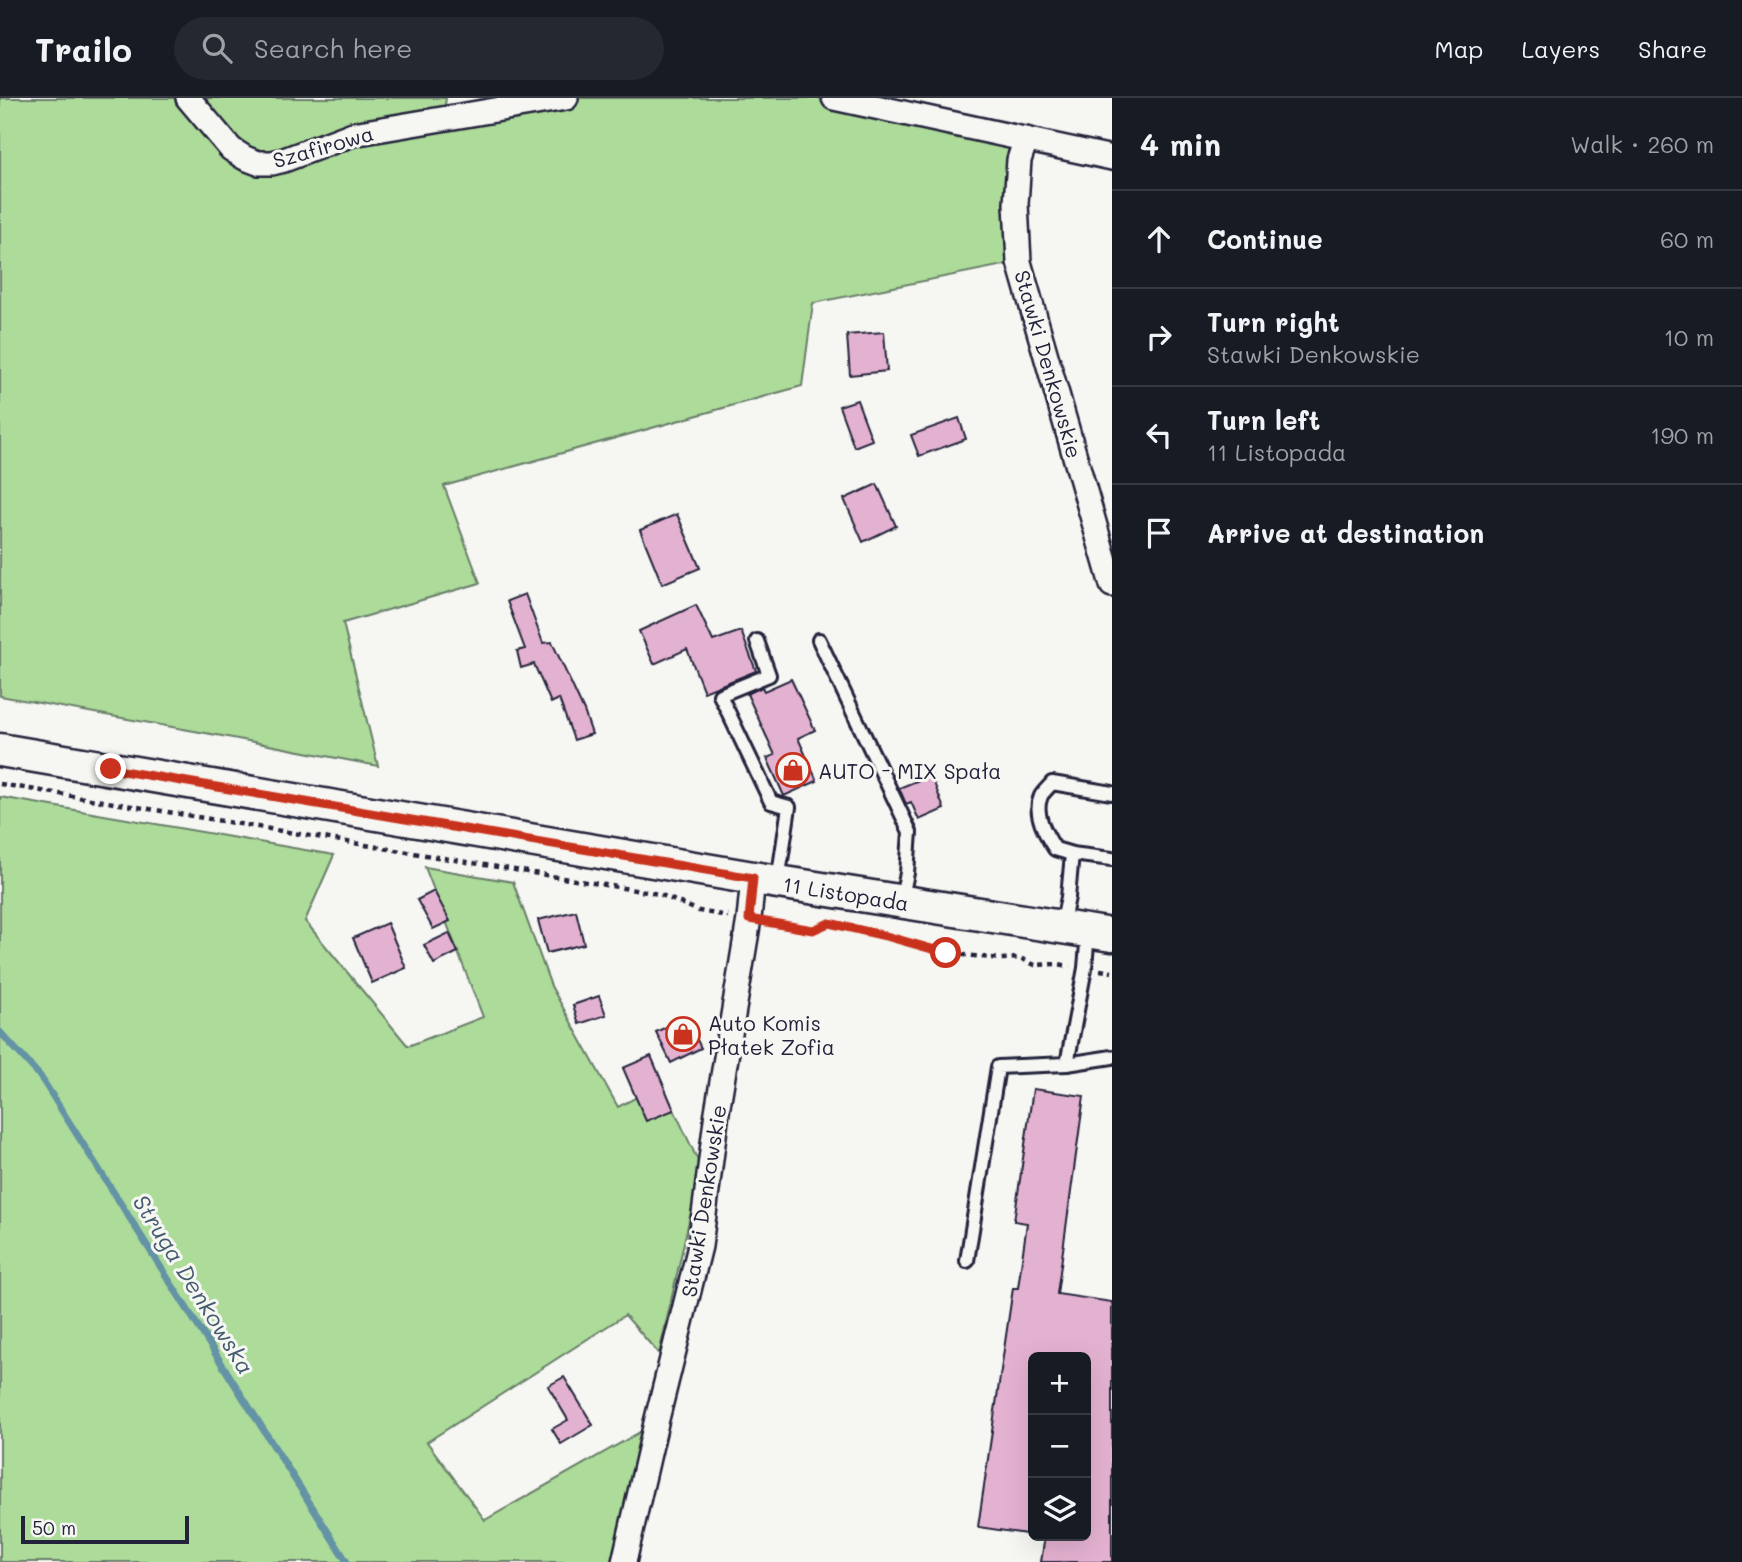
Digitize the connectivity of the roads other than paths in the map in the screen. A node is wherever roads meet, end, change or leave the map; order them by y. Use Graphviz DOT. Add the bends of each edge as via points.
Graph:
graph roads {
  1 [pos="188,98"];
  2 [pos="566,98"];
  3 [pos="834,98"];
  4 [pos="1026,139"];
  5 [pos="1112,158"];
  6 [pos="1112,585"];
  7 [pos="819,640"];
  8 [pos="757,641"];
  9 [pos="0,750"];
  10 [pos="1112,793"];
  11 [pos="1072,853"];
  12 [pos="1112,859"];
  13 [pos="766,880"];
  14 [pos="901,902"];
  15 [pos="1088,931"];
  16 [pos="1112,1057"];
  17 [pos="1067,1064"];
  18 [pos="967,1261"];
  19 [pos="624,1562"];
  1 -- 2 [label="street, Szafirowa" via="231,149 257,163 284,160 353,134"];
  3 -- 4 [label="street"];
  4 -- 5 [label="street"];
  4 -- 6 [label="street, Stawki Denkowskie" via="1019,160 1016,204 1019,262"];
  7 -- 14 [label="lane" via="910,832"];
  8 -- 13 [label="lane" via="769,674 720,695 771,802 789,807"];
  9 -- 13 [label="street, 11 Listopada"];
  10 -- 11 [label="lane" via="1052,783 1041,796 1039,813 1045,833 1055,849"];
  11 -- 12 [label="lane"];
  11 -- 15 [label="lane" via="1068,897"];
  13 -- 14 [label="street, 11 Listopada"];
  13 -- 19 [label="street, Stawki Denkowskie" via="749,919 700,1246"];
  14 -- 15 [label="street, 11 Listopada"];
  15 -- 17 [label="lane"];
  16 -- 17 [label="lane"];
  17 -- 18 [label="lane" via="998,1067"];
}
